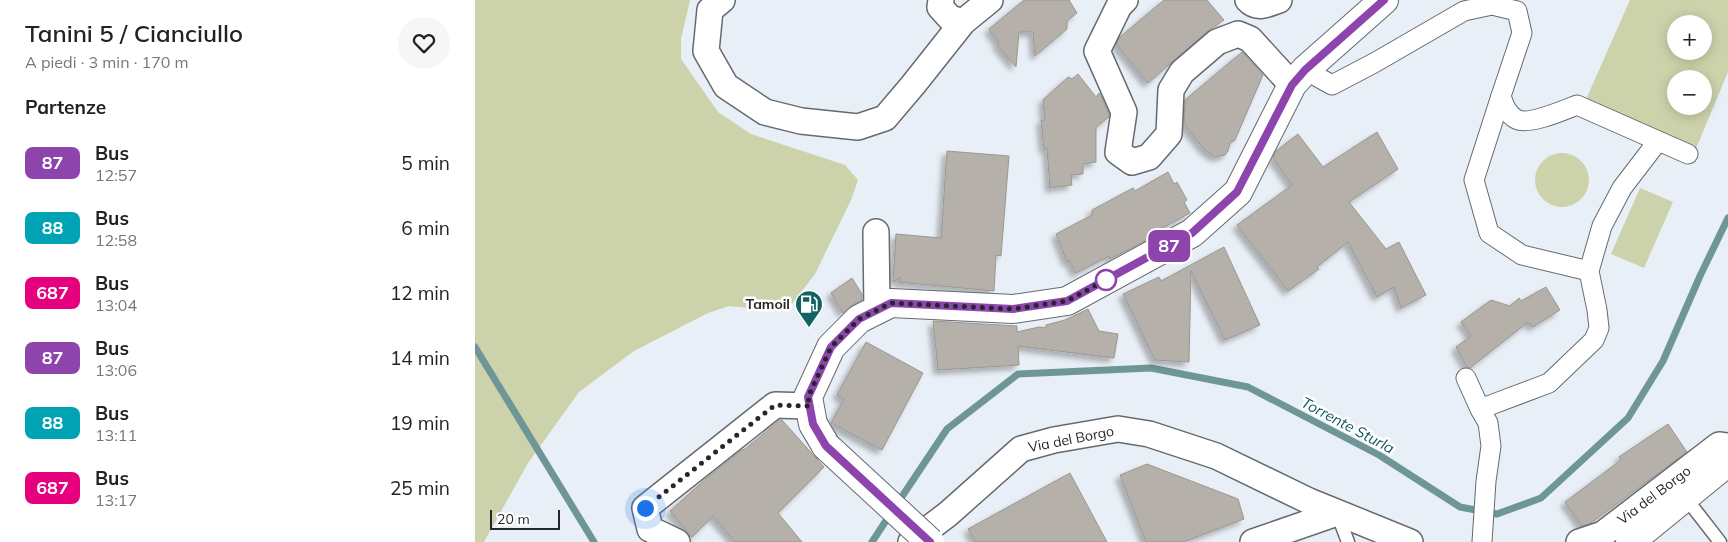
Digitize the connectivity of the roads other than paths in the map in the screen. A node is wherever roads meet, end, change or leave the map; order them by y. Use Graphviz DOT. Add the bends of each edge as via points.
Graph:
graph roads {
  1 [pos="722,0"];
  2 [pos="941,0"];
  3 [pos="990,0"];
  4 [pos="1125,0"];
  5 [pos="1248,0"];
  6 [pos="1279,0"];
  7 [pos="1384,0"];
  8 [pos="963,22"];
  9 [pos="1298,77"];
  10 [pos="1501,96"];
  11 [pos="1658,141"];
  12 [pos="1687,154"];
  13 [pos="876,232"];
  14 [pos="1589,271"];
  15 [pos="877,310"];
  16 [pos="1466,378"];
  17 [pos="810,406"];
  18 [pos="1480,409"];
  19 [pos="1728,446"];
  20 [pos="1728,462"];
  21 [pos="1685,497"];
  22 [pos="1337,513"];
  23 [pos="1257,541"];
  24 [pos="677,542"];
  25 [pos="911,542"];
  26 [pos="930,542"];
  27 [pos="1348,542"];
  28 [pos="1410,542"];
  29 [pos="1482,542"];
  30 [pos="1579,542"];
  31 [pos="1629,542"];
  32 [pos="1720,542"];
  1 -- 8 [label="street" via="710,10 706,51 726,86 765,112 801,121 858,128 885,118"];
  2 -- 8 [label="street" via="940,6 949,18"];
  3 -- 8 [label="street"];
  4 -- 9 [label="street" via="1097,51 1124,112 1118,152 1132,162 1149,157 1169,134 1171,90 1182,72 1217,42 1238,34 1251,39"];
  5 -- 6 [label="street" via="1251,4 1263,6"];
  7 -- 9 [label="main road"];
  9 -- 10 [label="street" via="1332,85 1464,11 1492,5 1517,11 1522,33"];
  9 -- 15 [label="main road" via="1237,192 1192,233 1067,301 1013,309 891,303"];
  10 -- 11 [label="street" via="1507,110 1523,121 1577,105"];
  10 -- 14 [label="street" via="1474,180 1489,233 1522,255"];
  11 -- 12 [label="street"];
  11 -- 14 [label="street" via="1622,188 1602,226"];
  13 -- 15 [label="street"];
  14 -- 18 [label="street" via="1599,328 1594,340 1549,383"];
  15 -- 17 [label="main road" via="859,319 831,347 808,397"];
  16 -- 18 [label="street"];
  17 -- 24 [label="street" via="775,405 645,508 651,529"];
  17 -- 26 [label="main road, bridge" via="813,424 826,446"];
  18 -- 29 [label="street" via="1488,423 1491,446"];
  19 -- 30 [label="street, Via del Borgo" via="1719,445 1603,534"];
  20 -- 21 [label="main road"];
  21 -- 31 [label="main road"];
  21 -- 32 [label="lane"];
  22 -- 23 [label="street"];
  22 -- 25 [label="street, Via del Borgo" via="1216,456 1149,434 1118,430 1021,449 948,514"];
  22 -- 27 [label="lane"];
  22 -- 28 [label="street, Via del Borgo"];
}
